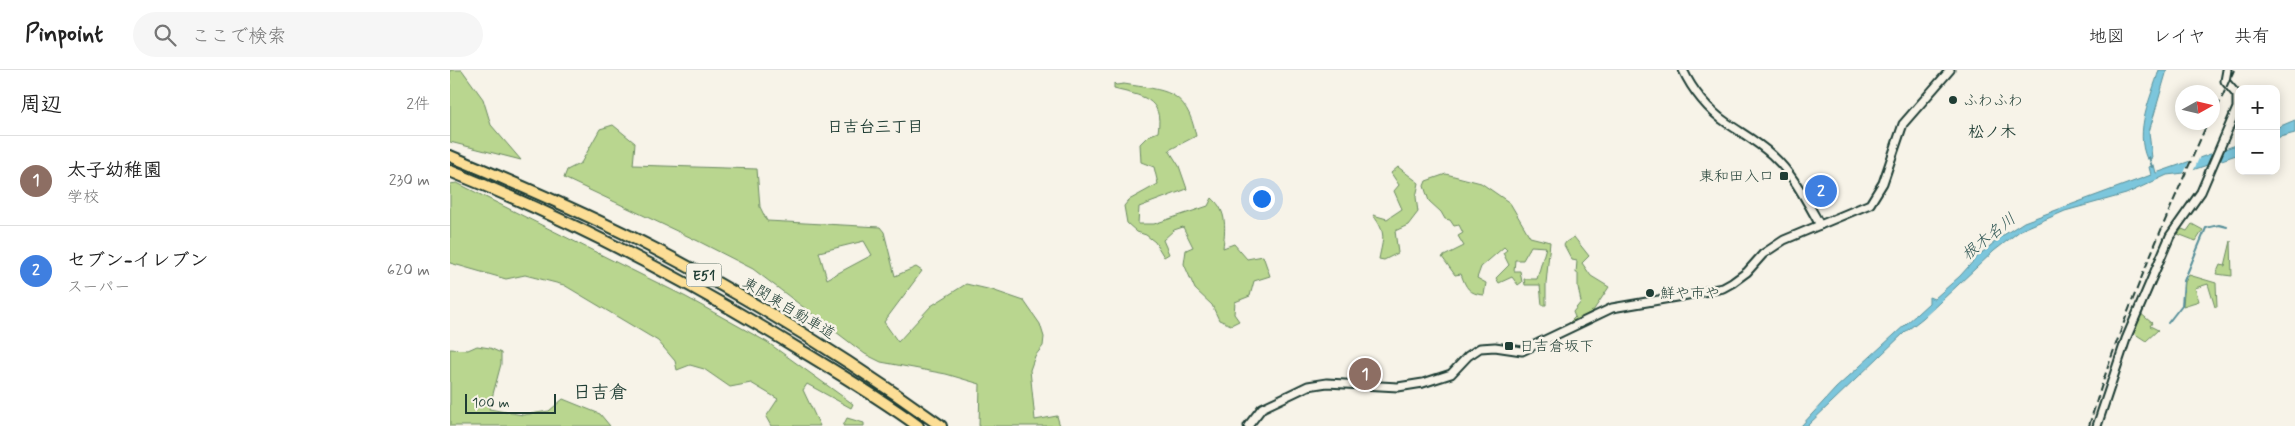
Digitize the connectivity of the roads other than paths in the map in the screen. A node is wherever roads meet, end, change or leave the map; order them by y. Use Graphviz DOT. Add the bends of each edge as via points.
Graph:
graph roads {
  1 [pos="1683,70"];
  2 [pos="1950,70"];
  3 [pos="2227,70"];
  4 [pos="450,156"];
  5 [pos="450,171"];
  6 [pos="1820,225"];
  7 [pos="918,426"];
  8 [pos="941,426"];
  9 [pos="1248,426"];
  10 [pos="2097,426"];
  1 -- 6 [label="street" via="1708,106 1783,165 1802,191"];
  2 -- 6 [label="street" via="1902,124 1883,183 1874,200"];
  3 -- 10 [label="street" via="2225,81 2239,102 2197,198 2170,236 2126,339"];
  4 -- 8 [label="highway, 東関東自動車道 / E51" via="656,249 880,382"];
  5 -- 7 [label="highway, 東関東自動車道 / E51" via="650,263 720,301"];
  6 -- 9 [label="street" via="1784,240 1763,254 1738,280 1723,288 1607,310 1522,351 1480,348 1451,374 1423,383 1398,387 1327,383 1308,386 1262,408"];
}
